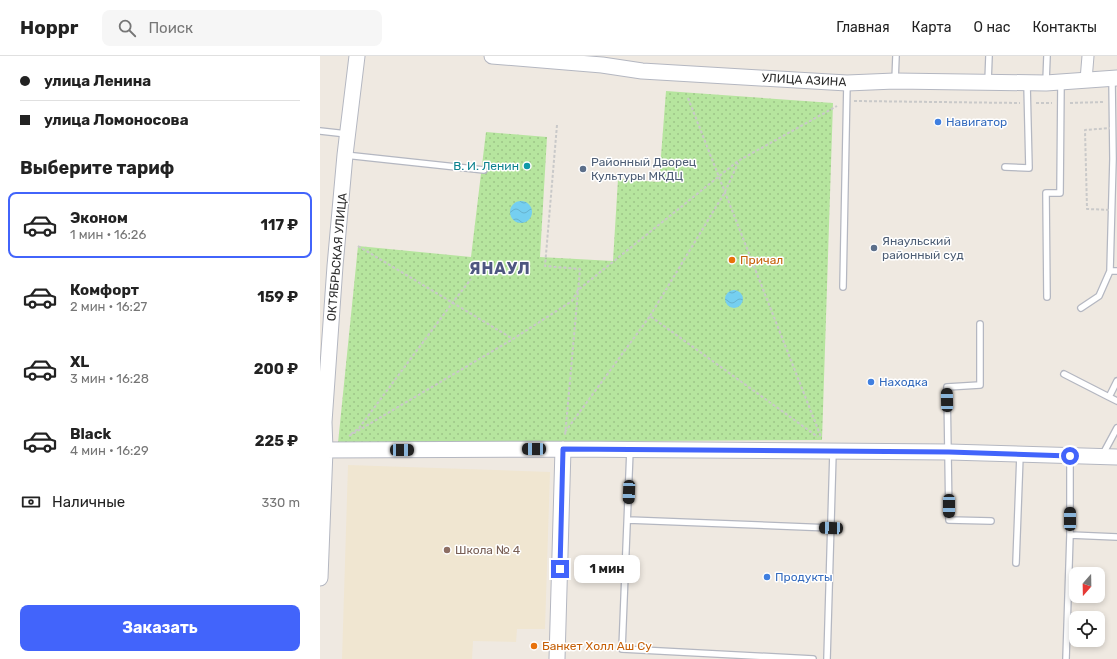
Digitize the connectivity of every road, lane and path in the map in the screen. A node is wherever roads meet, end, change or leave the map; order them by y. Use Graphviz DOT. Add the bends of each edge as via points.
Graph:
graph roads {
  1 [pos="357,56"];
  2 [pos="492,56"];
  3 [pos="896,56"];
  4 [pos="989,56"];
  5 [pos="1046,56"];
  6 [pos="1088,56"];
  7 [pos="602,60"];
  8 [pos="1115,78"];
  9 [pos="1086,80"];
  10 [pos="895,82"];
  11 [pos="847,83"];
  12 [pos="988,83"];
  13 [pos="1027,83"];
  14 [pos="1053,83"];
  15 [pos="688,98"];
  16 [pos="846,101"];
  17 [pos="1113,102"];
  18 [pos="1027,103"];
  19 [pos="1060,103"];
  20 [pos="557,125"];
  21 [pos="320,131"];
  22 [pos="348,134"];
  23 [pos="345,155"];
  24 [pos="1115,159"];
  25 [pos="738,161"];
  26 [pos="1005,167"];
  27 [pos="484,170"];
  28 [pos="719,176"];
  29 [pos="725,192"];
  30 [pos="1112,210"];
  31 [pos="358,246"];
  32 [pos="1110,271"];
  33 [pos="1117,271"];
  34 [pos="471,279"];
  35 [pos="842,287"];
  36 [pos="578,290"];
  37 [pos="1047,297"];
  38 [pos="453,302"];
  39 [pos="1081,308"];
  40 [pos="650,316"];
  41 [pos="980,324"];
  42 [pos="513,339"];
  43 [pos="1064,374"];
  44 [pos="1117,381"];
  45 [pos="1110,397"];
  46 [pos="1117,401"];
  47 [pos="1117,428"];
  48 [pos="565,433"];
  49 [pos="563,449"];
  50 [pos="322,450"];
  51 [pos="630,450"];
  52 [pos="833,452"];
  53 [pos="949,452"];
  54 [pos="1020,455"];
  55 [pos="1070,456"];
  56 [pos="1102,456"];
  57 [pos="1117,456"];
  58 [pos="628,520"];
  59 [pos="991,521"];
  60 [pos="831,528"];
  61 [pos="1070,535"];
  62 [pos="1117,537"];
  63 [pos="1016,563"];
  64 [pos="320,578"];
  65 [pos="740,657"];
  66 [pos="557,659"];
  67 [pos="814,659"];
  68 [pos="827,659"];
  69 [pos="1066,659"];
  1 -- 22 [label="street, ОКТЯБРЬСКАЯ УЛИЦА"];
  2 -- 7 [label="street, УЛИЦА АЗИНА"];
  3 -- 10 [label="lane"];
  4 -- 12 [label="lane"];
  5 -- 14 [label="lane"];
  6 -- 9 [label="street"];
  7 -- 11 [label="street, УЛИЦА АЗИНА" via="642,71"];
  8 -- 9 [label="street, УЛИЦА АЗИНА"];
  8 -- 17 [label="lane"];
  9 -- 14 [label="street, УЛИЦА АЗИНА"];
  10 -- 11 [label="street, УЛИЦА АЗИНА"];
  10 -- 12 [label="street, УЛИЦА АЗИНА"];
  11 -- 16 [label="lane"];
  12 -- 13 [label="street, УЛИЦА АЗИНА"];
  13 -- 14 [label="street, УЛИЦА АЗИНА"];
  13 -- 18 [label="lane"];
  14 -- 19 [label="lane"];
  15 -- 28 [label="path"];
  16 -- 18 [label="path"];
  16 -- 25 [label="path"];
  16 -- 35 [label="lane"];
  17 -- 19 [label="path"];
  17 -- 24 [label="lane"];
  18 -- 19 [label="path"];
  18 -- 26 [label="lane" via="1029,168"];
  19 -- 37 [label="lane" via="1060,193 1046,193"];
  20 -- 36 [label="path" via="545,266 580,269"];
  21 -- 22 [label="lane"];
  22 -- 23 [label="street, ОКТЯБРЬСКАЯ УЛИЦА"];
  23 -- 27 [label="lane"];
  23 -- 50 [label="street, ОКТЯБРЬСКАЯ УЛИЦА"];
  24 -- 30 [label="path"];
  24 -- 30 [label="path" via="1111,128 1084,130 1087,210"];
  25 -- 28 [label="path"];
  25 -- 29 [label="path"];
  28 -- 29 [label="path"];
  28 -- 36 [label="path"];
  29 -- 40 [label="path"];
  29 -- 40 [label="path" via="822,440"];
  30 -- 32 [label="lane"];
  31 -- 38 [label="path"];
  32 -- 33 [label="lane"];
  32 -- 39 [label="lane" via="1099,296"];
  34 -- 38 [label="path"];
  36 -- 42 [label="path" via="572,301"];
  36 -- 48 [label="path"];
  38 -- 42 [label="path"];
  38 -- 42 [label="path" via="358,428 344,439"];
  40 -- 48 [label="path"];
  41 -- 53 [label="lane" via="980,385 947,387"];
  43 -- 45 [label="lane"];
  44 -- 45 [label="lane"];
  45 -- 46 [label="lane"];
  47 -- 56 [label="lane"];
  48 -- 49 [label="path"];
  49 -- 50 [label="street"];
  49 -- 51 [label="street"];
  49 -- 66 [label="street"];
  50 -- 64 [label="street, ОКТЯБРЬСКАЯ УЛИЦА"];
  51 -- 52 [label="street"];
  51 -- 58 [label="lane"];
  52 -- 53 [label="street"];
  52 -- 60 [label="lane"];
  53 -- 54 [label="street"];
  53 -- 59 [label="lane" via="949,520"];
  54 -- 55 [label="street"];
  54 -- 63 [label="lane"];
  55 -- 56 [label="street"];
  55 -- 61 [label="lane"];
  56 -- 57 [label="street"];
  58 -- 60 [label="lane"];
  58 -- 65 [label="lane" via="622,649"];
  60 -- 68 [label="lane"];
  61 -- 62 [label="lane"];
  61 -- 69 [label="lane"];
  65 -- 67 [label="lane"];
}
